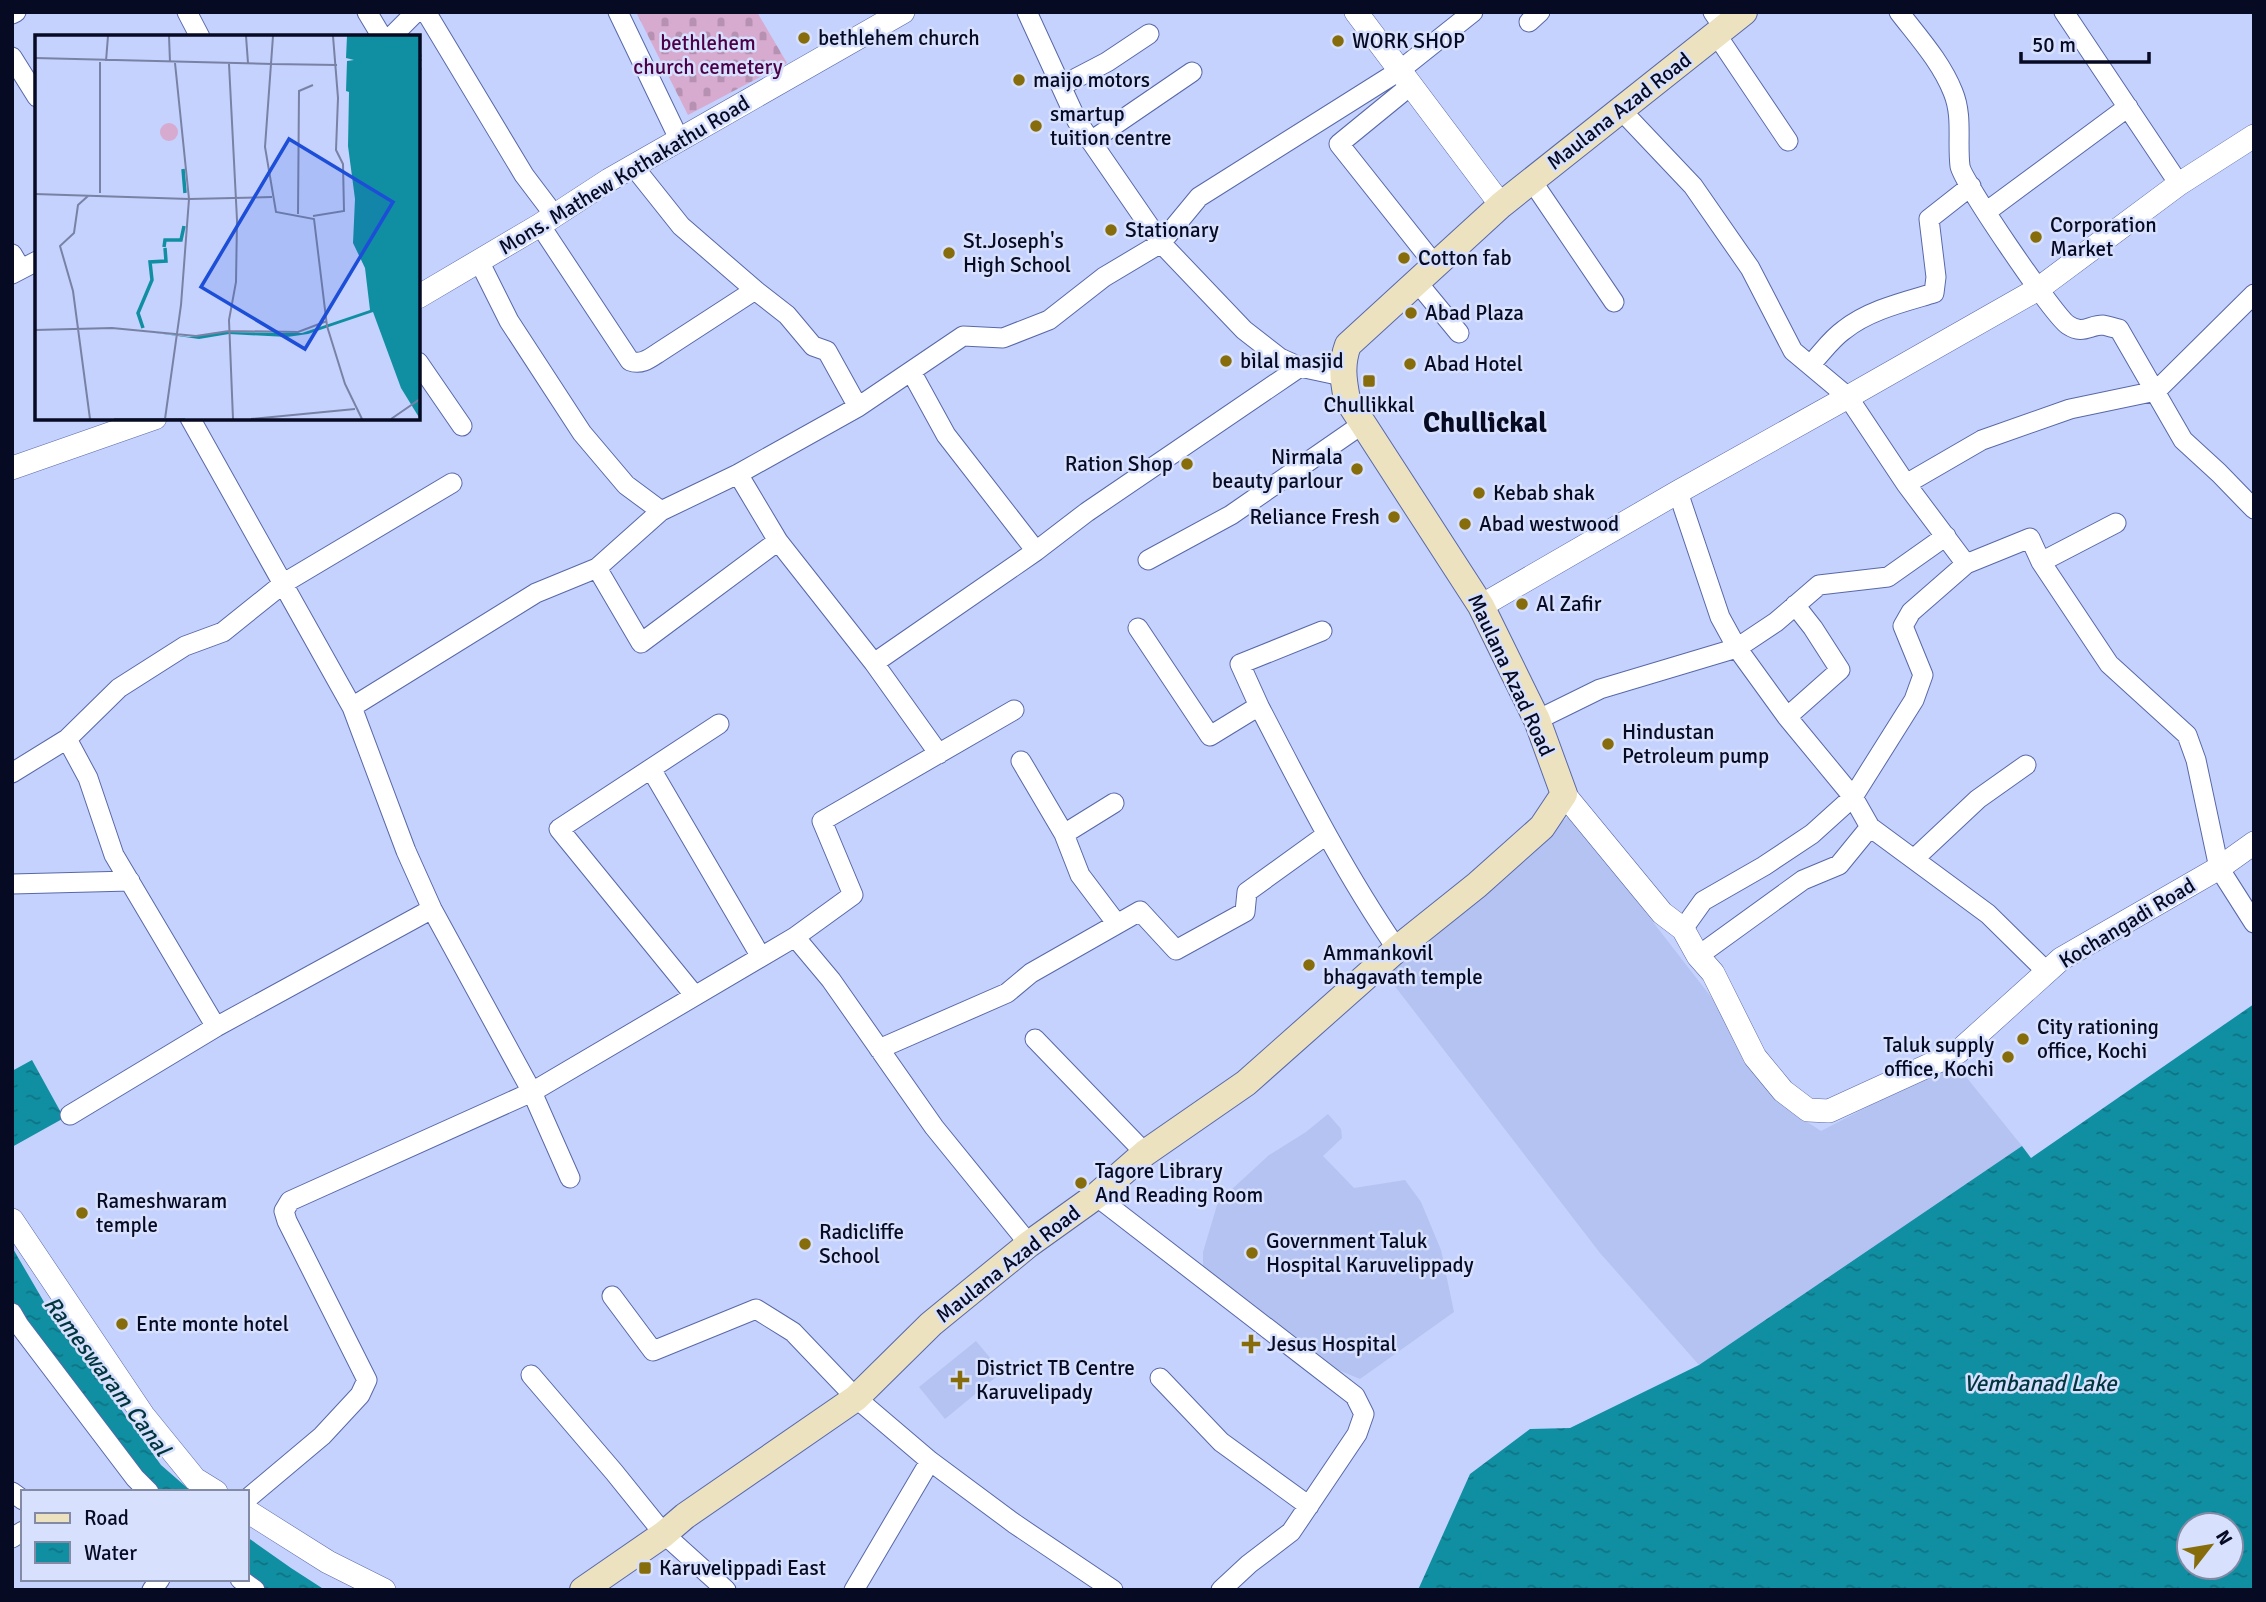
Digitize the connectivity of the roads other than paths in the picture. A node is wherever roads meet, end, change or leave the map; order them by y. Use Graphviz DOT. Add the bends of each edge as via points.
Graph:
graph roads {
  1 [pos="187,12"];
  2 [pos="367,12"];
  3 [pos="416,12"];
  4 [pos="426,12"];
  5 [pos="618,12"];
  6 [pos="903,12"];
  7 [pos="1027,12"];
  8 [pos="1356,12"];
  9 [pos="1473,12"];
  10 [pos="2064,12"];
  11 [pos="1904,14"];
  12 [pos="1724,22"];
  13 [pos="1149,34"];
  14 [pos="199,35"];
  15 [pos="381,35"];
  16 [pos="393,35"];
  17 [pos="12,57"];
  18 [pos="1192,72"];
  19 [pos="1404,78"];
  20 [pos="1061,86"];
  21 [pos="35,94"];
  22 [pos="2128,107"];
  23 [pos="1621,110"];
  24 [pos="2254,136"];
  25 [pos="680,141"];
  26 [pos="1091,141"];
  27 [pos="1788,141"];
  28 [pos="634,167"];
  29 [pos="1532,180"];
  30 [pos="2179,184"];
  31 [pos="1971,186"];
  32 [pos="1501,205"];
  33 [pos="1986,212"];
  34 [pos="547,220"];
  35 [pos="1161,243"];
  36 [pos="479,261"];
  37 [pos="1426,274"];
  38 [pos="2038,289"];
  39 [pos="755,290"];
  40 [pos="420,295"];
  41 [pos="2254,295"];
  42 [pos="1615,302"];
  43 [pos="1459,333"];
  44 [pos="420,365"];
  45 [pos="1810,365"];
  46 [pos="1300,367"];
  47 [pos="912,373"];
  48 [pos="1342,376"];
  49 [pos="2155,391"];
  50 [pos="1848,397"];
  51 [pos="858,407"];
  52 [pos="149,420"];
  53 [pos="191,420"];
  54 [pos="1364,423"];
  55 [pos="462,426"];
  56 [pos="12,468"];
  57 [pos="738,474"];
  58 [pos="452,483"];
  59 [pos="1906,484"];
  60 [pos="1678,492"];
  61 [pos="2254,509"];
  62 [pos="661,510"];
  63 [pos="2116,523"];
  64 [pos="1946,536"];
  65 [pos="778,541"];
  66 [pos="1036,551"];
  67 [pos="1148,560"];
  68 [pos="2041,562"];
  69 [pos="1966,564"];
  70 [pos="597,568"];
  71 [pos="284,583"];
  72 [pos="1795,605"];
  73 [pos="1481,606"];
  74 [pos="1138,628"];
  75 [pos="1322,631"];
  76 [pos="1737,648"];
  77 [pos="874,663"];
  78 [pos="1259,706"];
  79 [pos="352,707"];
  80 [pos="1014,710"];
  81 [pos="1787,717"];
  82 [pos="1537,720"];
  83 [pos="719,724"];
  84 [pos="67,739"];
  85 [pos="939,754"];
  86 [pos="1021,761"];
  87 [pos="2026,765"];
  88 [pos="651,769"];
  89 [pos="12,773"];
  90 [pos="1564,794"];
  91 [pos="1853,797"];
  92 [pos="1114,803"];
  93 [pos="1870,827"];
  94 [pos="1064,834"];
  95 [pos="1326,835"];
  96 [pos="2254,843"];
  97 [pos="1914,859"];
  98 [pos="2219,868"];
  99 [pos="130,881"];
  100 [pos="12,884"];
  101 [pos="432,909"];
  102 [pos="2254,923"];
  103 [pos="1117,924"];
  104 [pos="1683,929"];
  105 [pos="795,937"];
  106 [pos="1397,949"];
  107 [pos="1698,956"];
  108 [pos="761,957"];
  109 [pos="2047,972"];
  110 [pos="695,996"];
  111 [pos="216,1027"];
  112 [pos="1035,1039"];
  113 [pos="879,1049"];
  114 [pos="532,1092"];
  115 [pos="70,1115"];
  116 [pos="1146,1153"];
  117 [pos="569,1178"];
  118 [pos="1096,1196"];
  119 [pos="12,1220"];
  120 [pos="1029,1244"];
  121 [pos="612,1296"];
  122 [pos="14,1322"];
  123 [pos="531,1375"];
  124 [pos="1160,1378"];
  125 [pos="856,1398"];
  126 [pos="930,1461"];
  127 [pos="147,1490"];
  128 [pos="213,1490"];
  129 [pos="248,1498"];
  130 [pos="1308,1506"];
  131 [pos="248,1512"];
  132 [pos="664,1534"];
  133 [pos="384,1590"];
  134 [pos="583,1590"];
  135 [pos="726,1590"];
  136 [pos="854,1590"];
  137 [pos="1114,1590"];
  138 [pos="1222,1590"];
  1 -- 14 [label="street"];
  2 -- 15 [label="street"];
  3 -- 16 [label="street"];
  4 -- 34 [label="street"];
  5 -- 25 [label="street"];
  6 -- 25 [label="street, Mons. Mathew Kothakathu Road"];
  7 -- 20 [label="street"];
  8 -- 19 [label="street"];
  9 -- 19 [label="street"];
  10 -- 22 [label="street"];
  11 -- 31 [label="street" via="1954,94 1960,168"];
  12 -- 23 [label="main road, Maulana Azad Road"];
  12 -- 27 [label="street"];
  13 -- 20 [label="street"];
  17 -- 21 [label="street"];
  18 -- 26 [label="street"];
  19 -- 32 [label="street"];
  19 -- 35 [label="street" via="1199,197"];
  19 -- 37 [label="street" via="1339,144"];
  20 -- 26 [label="street"];
  22 -- 30 [label="street"];
  22 -- 33 [label="street"];
  23 -- 29 [label="main road, Maulana Azad Road"];
  23 -- 45 [label="street" via="1693,186 1751,268 1793,351"];
  24 -- 30 [label="street"];
  25 -- 28 [label="street, Mons. Mathew Kothakathu Road"];
  26 -- 35 [label="street"];
  28 -- 34 [label="street, Mons. Mathew Kothakathu Road"];
  28 -- 39 [label="street" via="681,226"];
  29 -- 32 [label="main road, Maulana Azad Road"];
  29 -- 42 [label="street"];
  30 -- 38 [label="street"];
  31 -- 33 [label="street"];
  31 -- 45 [label="street" via="1929,219 1934,292 1888,307 1843,330"];
  32 -- 37 [label="main road, Maulana Azad Road"];
  33 -- 38 [label="street"];
  34 -- 36 [label="street, Mons. Mathew Kothakathu Road"];
  34 -- 39 [label="street" via="630,361 643,362"];
  35 -- 46 [label="street" via="1244,330 1280,358"];
  35 -- 47 [label="street" via="1049,320 1003,338 963,336"];
  36 -- 40 [label="street, Mons. Mathew Kothakathu Road"];
  36 -- 62 [label="street" via="509,321 582,433 625,485"];
  37 -- 43 [label="street"];
  37 -- 48 [label="main road, Maulana Azad Road" via="1348,345"];
  38 -- 49 [label="street" via="2067,325 2084,331 2102,325 2119,329"];
  38 -- 50 [label="street"];
  39 -- 51 [label="street" via="787,315 813,346 827,351"];
  41 -- 49 [label="street"];
  44 -- 55 [label="street"];
  45 -- 50 [label="street"];
  46 -- 48 [label="street"];
  46 -- 66 [label="street"];
  47 -- 51 [label="street"];
  47 -- 66 [label="street" via="946,435"];
  48 -- 54 [label="main road, Maulana Azad Road" via="1347,399"];
  49 -- 59 [label="street" via="2070,409 1982,440"];
  49 -- 61 [label="street" via="2183,440"];
  50 -- 59 [label="street"];
  50 -- 60 [label="street"];
  51 -- 57 [label="street"];
  52 -- 56 [label="street"];
  53 -- 71 [label="street"];
  54 -- 67 [label="street" via="1231,515"];
  54 -- 73 [label="main road, Maulana Azad Road"];
  57 -- 62 [label="street"];
  57 -- 65 [label="street"];
  58 -- 71 [label="street"];
  59 -- 64 [label="street"];
  60 -- 73 [label="street"];
  60 -- 76 [label="street" via="1720,617"];
  62 -- 70 [label="street"];
  63 -- 68 [label="street"];
  64 -- 69 [label="street"];
  64 -- 72 [label="street" via="1888,577 1819,585"];
  65 -- 70 [label="street" via="641,643"];
  65 -- 77 [label="street"];
  66 -- 77 [label="street"];
  68 -- 69 [label="street" via="2030,538"];
  68 -- 98 [label="street" via="2109,664 2187,735"];
  69 -- 91 [label="street" via="1911,612 1903,626 1923,675 1914,700"];
  70 -- 79 [label="street" via="536,593"];
  71 -- 79 [label="street"];
  71 -- 84 [label="street" via="223,632 185,646 119,688"];
  72 -- 76 [label="street"];
  72 -- 81 [label="street" via="1840,670"];
  73 -- 82 [label="main road, Maulana Azad Road"];
  74 -- 78 [label="street" via="1210,736"];
  75 -- 78 [label="street" via="1240,664"];
  76 -- 81 [label="street"];
  76 -- 82 [label="street" via="1600,689"];
  77 -- 85 [label="street"];
  78 -- 95 [label="street"];
  79 -- 101 [label="street"];
  80 -- 85 [label="street"];
  81 -- 91 [label="street"];
  82 -- 90 [label="main road, Maulana Azad Road"];
  83 -- 88 [label="street"];
  84 -- 89 [label="street"];
  84 -- 99 [label="street" via="88,778 114,855"];
  85 -- 105 [label="street" via="822,821 853,895"];
  86 -- 94 [label="street"];
  87 -- 97 [label="street" via="1978,799"];
  88 -- 108 [label="street"];
  88 -- 110 [label="street" via="559,829"];
  90 -- 104 [label="street, Kochangadi Road" via="1662,913"];
  90 -- 106 [label="main road, Maulana Azad Road" via="1542,827"];
  91 -- 93 [label="street"];
  91 -- 104 [label="street" via="1812,834 1703,901"];
  92 -- 94 [label="street"];
  93 -- 97 [label="street"];
  93 -- 107 [label="street" via="1839,865 1803,880"];
  94 -- 103 [label="street" via="1080,875"];
  95 -- 103 [label="street" via="1247,892 1245,912 1176,950 1140,911"];
  95 -- 106 [label="street"];
  96 -- 98 [label="street, Kochangadi Road"];
  97 -- 109 [label="street" via="1988,914"];
  98 -- 102 [label="street"];
  98 -- 109 [label="street, Kochangadi Road" via="2060,959"];
  99 -- 100 [label="street"];
  99 -- 111 [label="street"];
  101 -- 111 [label="street"];
  101 -- 114 [label="street"];
  103 -- 113 [label="street" via="1031,973 1007,993"];
  104 -- 107 [label="street, Kochangadi Road"];
  105 -- 108 [label="street"];
  105 -- 113 [label="street"];
  106 -- 116 [label="main road, Maulana Azad Road" via="1246,1083"];
  107 -- 109 [label="street, Kochangadi Road" via="1713,973 1755,1058 1783,1091 1808,1110 1829,1111 1958,1052"];
  108 -- 110 [label="street"];
  110 -- 114 [label="street"];
  111 -- 115 [label="street"];
  112 -- 116 [label="street"];
  113 -- 120 [label="street" via="934,1127"];
  114 -- 117 [label="street"];
  114 -- 129 [label="street" via="290,1201 284,1211 287,1221 367,1380 360,1395 322,1436"];
  116 -- 118 [label="main road, Maulana Azad Road"];
  118 -- 120 [label="main road, Maulana Azad Road"];
  118 -- 130 [label="street" via="1355,1396 1364,1414 1357,1434"];
  119 -- 128 [label="street" via="143,1415 195,1479"];
  120 -- 125 [label="main road, Maulana Azad Road" via="931,1324"];
  121 -- 125 [label="street" via="653,1350 756,1309 793,1332"];
  122 -- 127 [label="street"];
  123 -- 132 [label="street"];
  124 -- 130 [label="street" via="1221,1442"];
  125 -- 126 [label="street"];
  125 -- 132 [label="main road, Maulana Azad Road"];
  126 -- 136 [label="street"];
  126 -- 137 [label="street"];
  130 -- 138 [label="street" via="1291,1532"];
  131 -- 133 [label="street" via="328,1562"];
  132 -- 134 [label="main road, Maulana Azad Road"];
  132 -- 135 [label="street"];
}
